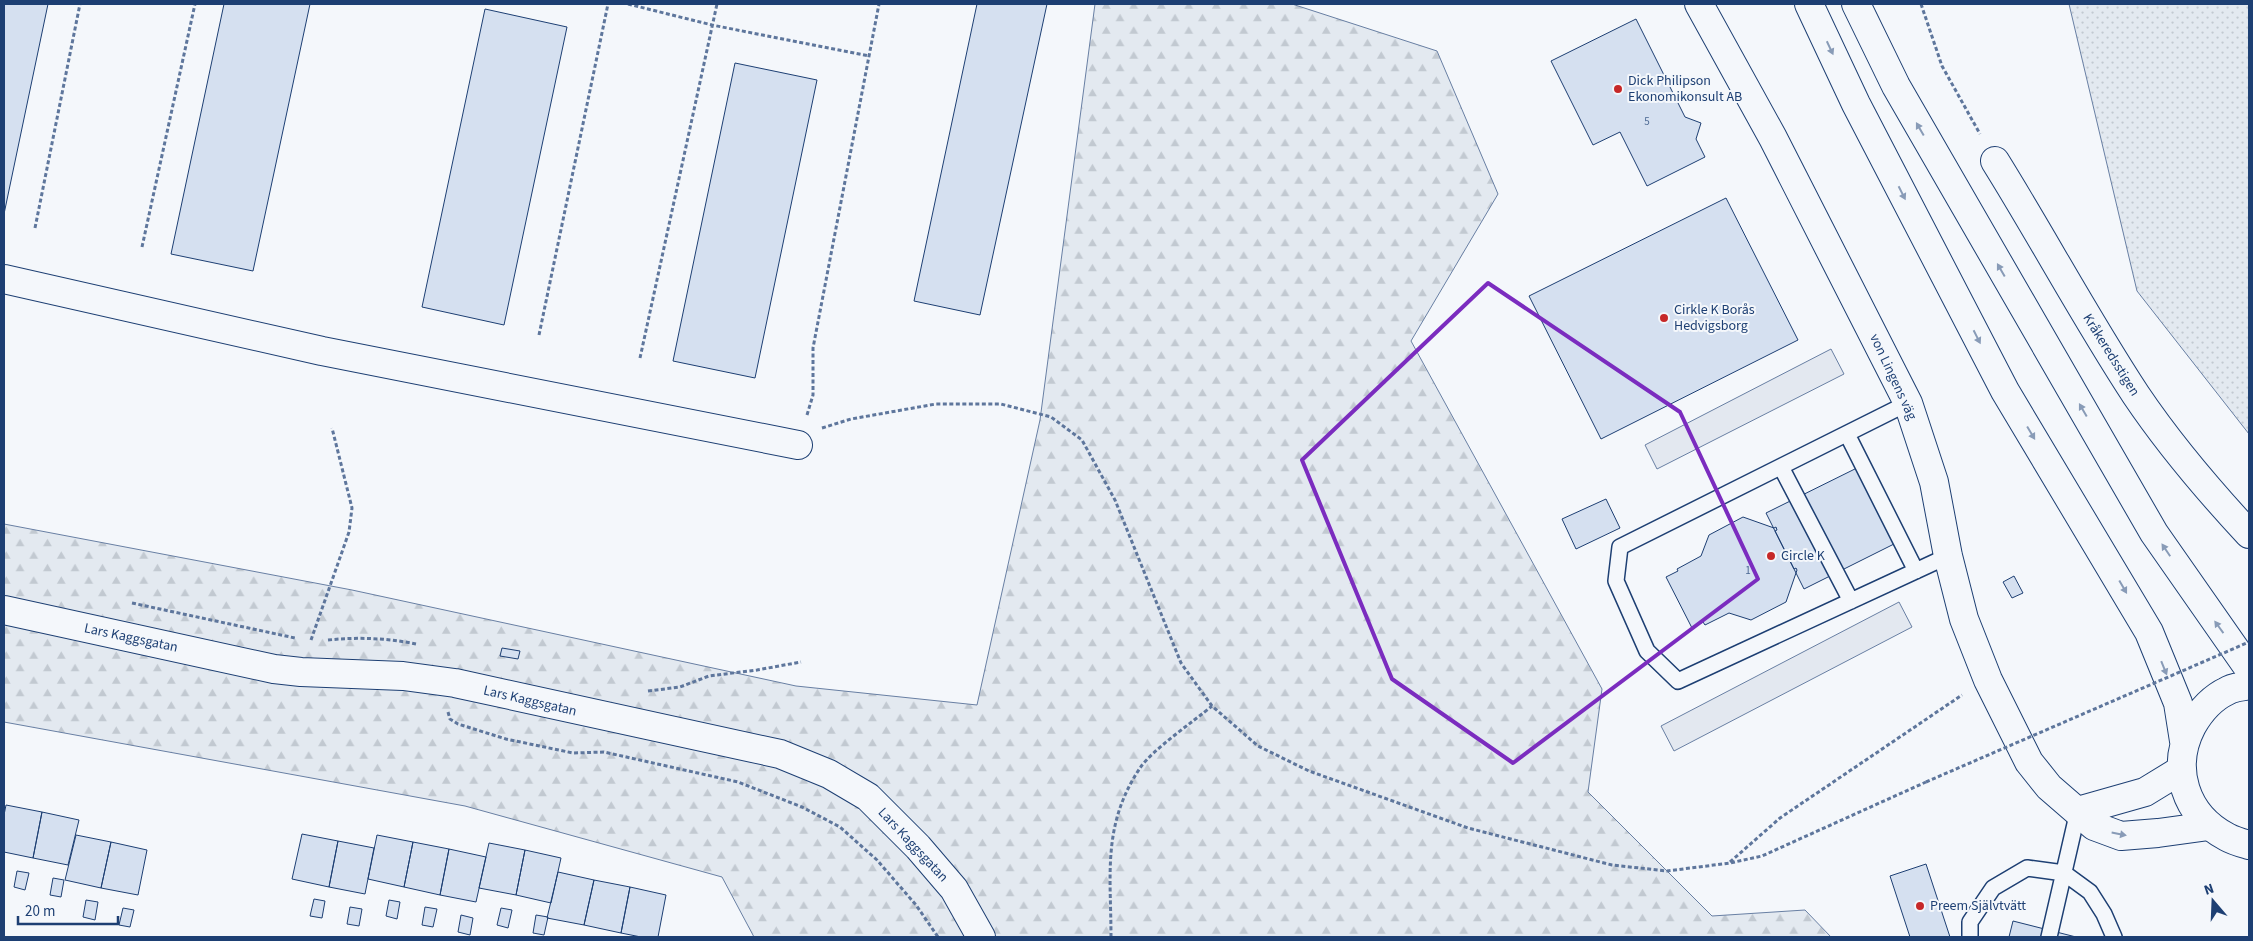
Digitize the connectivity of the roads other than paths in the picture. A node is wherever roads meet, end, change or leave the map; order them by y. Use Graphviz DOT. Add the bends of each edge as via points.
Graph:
graph roads {
  1 [pos="1699,4"];
  2 [pos="1809,4"];
  3 [pos="1856,4"];
  4 [pos="1995,161"];
  5 [pos="4,279"];
  6 [pos="1908,403"];
  7 [pos="1846,434"];
  8 [pos="798,445"];
  9 [pos="1781,466"];
  10 [pos="2249,534"];
  11 [pos="1948,556"];
  12 [pos="1916,571"];
  13 [pos="1851,601"];
  14 [pos="4,610"];
  15 [pos="2249,669"];
  16 [pos="2249,685"];
  17 [pos="2184,740"];
  18 [pos="2181,770"];
  19 [pos="2078,811"];
  20 [pos="2209,826"];
  21 [pos="2249,845"];
  22 [pos="2064,872"];
  23 [pos="981,937"];
  24 [pos="1970,937"];
  25 [pos="2049,937"];
  26 [pos="2114,937"];
  1 -- 6 [label="street, von Lingens väg" via="1774,138"];
  2 -- 17 [label="street, one-way" via="1856,104 2005,391 2149,632 2178,703"];
  15 -- 3 [label="street, one-way" via="2154,533 1896,86"];
  4 -- 10 [label="street, Kråkeredsstigen" via="2137,397 2177,450"];
  5 -- 8 [label="street" via="322,351"];
  6 -- 7 [label="lane"];
  6 -- 11 [label="street, von Lingens väg" via="1934,482"];
  7 -- 9 [label="lane"];
  7 -- 12 [label="lane"];
  9 -- 13 [label="lane"];
  9 -- 13 [label="lane" via="1620,548 1616,581 1647,650 1678,681"];
  11 -- 12 [label="lane"];
  11 -- 19 [label="street, von Lingens väg" via="1964,619 1988,680 2029,762 2049,787"];
  12 -- 13 [label="lane"];
  14 -- 23 [label="street, Lars Kaggsgatan" via="274,669 403,676 455,683 780,754 829,774 868,797 954,889"];
  16 -- 17 [label="street" via="2226,691 2200,711"];
  17 -- 18 [label="street"];
  18 -- 19 [label="street" via="2145,792"];
  18 -- 20 [label="street" via="2195,810"];
  19 -- 20 [label="street, von Lingens väg, one-way" via="2094,826 2121,836"];
  19 -- 22 [label="lane"];
  20 -- 21 [label="street" via="2228,838"];
  22 -- 24 [label="lane" via="2027,868 1993,888 1970,922"];
  22 -- 25 [label="lane"];
  22 -- 26 [label="lane" via="2090,892"];
}
